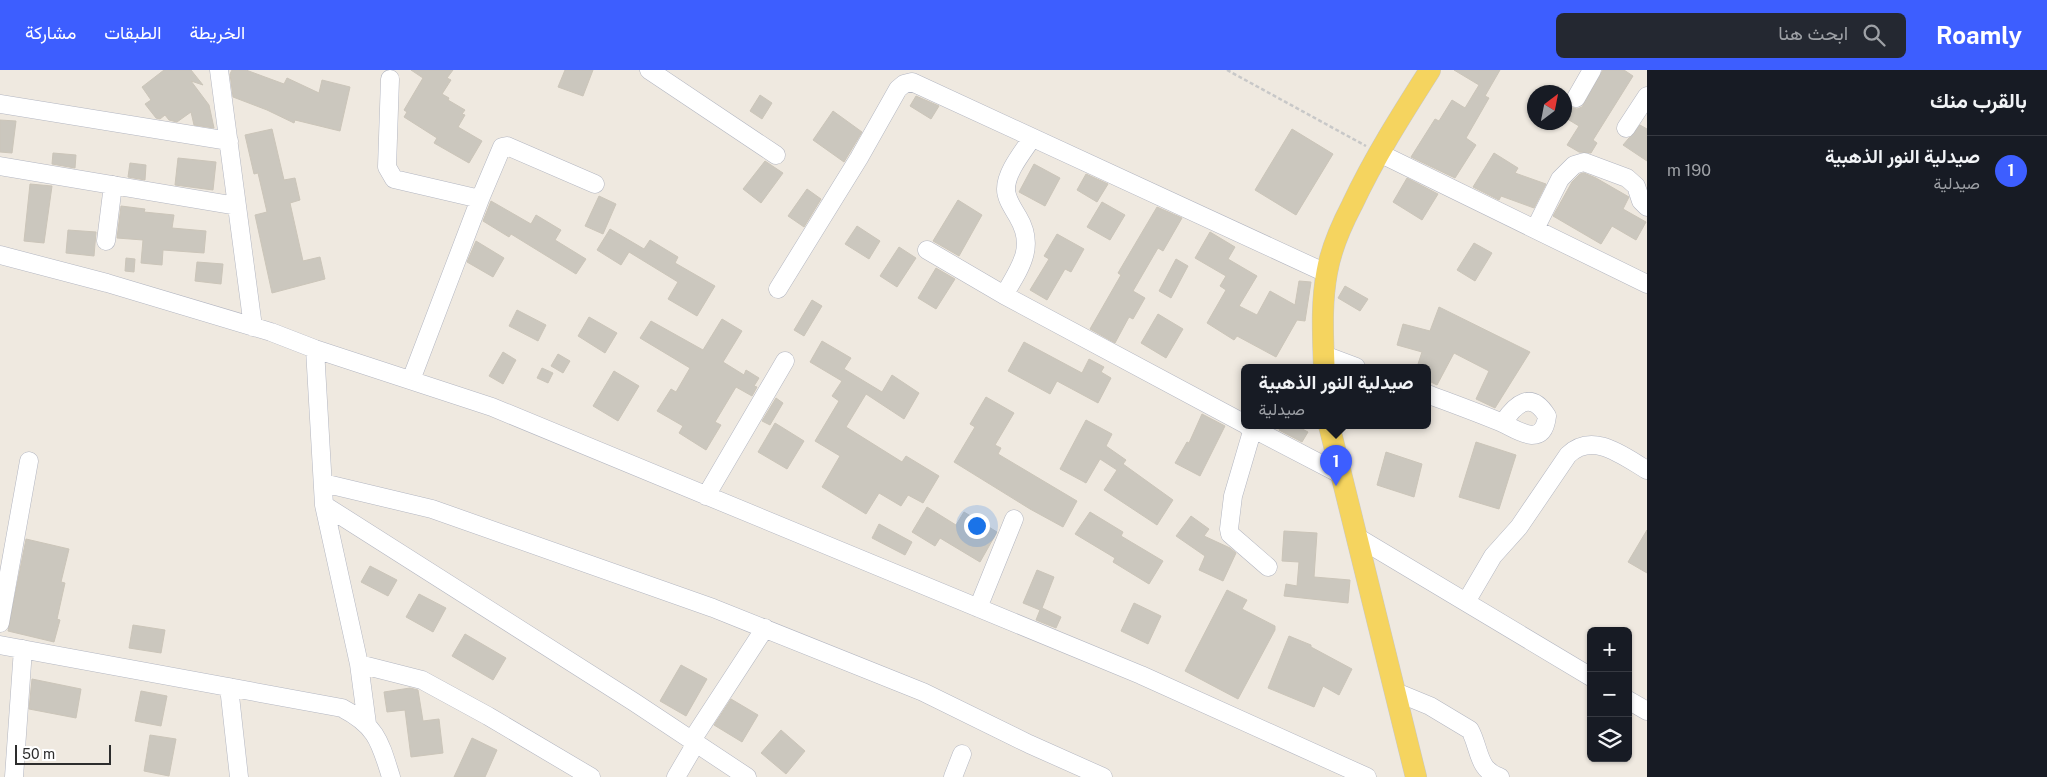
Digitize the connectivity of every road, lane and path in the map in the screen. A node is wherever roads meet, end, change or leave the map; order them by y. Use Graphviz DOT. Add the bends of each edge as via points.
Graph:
graph roads {
  1 [pos="219,70"];
  2 [pos="649,70"];
  3 [pos="1227,70"];
  4 [pos="1430,70"];
  5 [pos="1592,70"];
  6 [pos="390,78"];
  7 [pos="1647,96"];
  8 [pos="1576,98"];
  9 [pos="0,104"];
  10 [pos="1626,128"];
  11 [pos="1032,138"];
  12 [pos="229,141"];
  13 [pos="1379,153"];
  14 [pos="776,155"];
  15 [pos="0,166"];
  16 [pos="596,184"];
  17 [pos="113,185"];
  18 [pos="480,198"];
  19 [pos="237,206"];
  20 [pos="1647,207"];
  21 [pos="1535,229"];
  22 [pos="106,241"];
  23 [pos="927,250"];
  24 [pos="0,255"];
  25 [pos="1326,273"];
  26 [pos="1647,284"];
  27 [pos="778,289"];
  28 [pos="1004,295"];
  29 [pos="253,327"];
  30 [pos="315,348"];
  31 [pos="785,361"];
  32 [pos="1324,361"];
  33 [pos="1340,364"];
  34 [pos="411,380"];
  35 [pos="1431,396"];
  36 [pos="1241,422"];
  37 [pos="1503,423"];
  38 [pos="1247,429"];
  39 [pos="1254,429"];
  40 [pos="1330,429"];
  41 [pos="30,461"];
  42 [pos="1647,470"];
  43 [pos="1342,475"];
  44 [pos="323,483"];
  45 [pos="706,496"];
  46 [pos="324,505"];
  47 [pos="1014,519"];
  48 [pos="1357,537"];
  49 [pos="1268,567"];
  50 [pos="1466,602"];
  51 [pos="978,608"];
  52 [pos="0,623"];
  53 [pos="765,628"];
  54 [pos="0,645"];
  55 [pos="23,649"];
  56 [pos="359,664"];
  57 [pos="1587,675"];
  58 [pos="229,686"];
  59 [pos="1396,692"];
  60 [pos="1632,702"];
  61 [pos="1647,711"];
  62 [pos="367,724"];
  63 [pos="694,742"];
  64 [pos="962,754"];
  65 [pos="14,777"];
  66 [pos="239,777"];
  67 [pos="391,777"];
  68 [pos="590,777"];
  69 [pos="676,777"];
  70 [pos="747,777"];
  71 [pos="953,777"];
  72 [pos="1103,777"];
  73 [pos="1367,777"];
  74 [pos="1416,777"];
  75 [pos="1500,777"];
  1 -- 12 [label="street"];
  2 -- 14 [label="street"];
  3 -- 13 [label="path"];
  4 -- 13 [label="main road"];
  5 -- 8 [label="street"];
  6 -- 18 [label="street" via="389,174 394,178"];
  7 -- 10 [label="street"];
  9 -- 12 [label="street"];
  11 -- 25 [label="street"];
  11 -- 27 [label="street" via="912,82 904,84"];
  11 -- 28 [label="street" via="1006,187 1007,197 1023,225 1027,241 1021,264"];
  12 -- 19 [label="street"];
  13 -- 21 [label="street"];
  13 -- 25 [label="main road" via="1340,229"];
  15 -- 17 [label="street"];
  16 -- 18 [label="street" via="506,146 499,152"];
  17 -- 19 [label="street"];
  17 -- 22 [label="street"];
  18 -- 34 [label="street"];
  19 -- 29 [label="street"];
  20 -- 21 [label="street" via="1641,201 1636,186 1627,178 1584,162 1574,165 1560,179"];
  21 -- 26 [label="street"];
  23 -- 28 [label="street"];
  24 -- 29 [label="street" via="107,282"];
  25 -- 32 [label="main road" via="1322,329"];
  28 -- 36 [label="street"];
  29 -- 30 [label="street"];
  30 -- 34 [label="street"];
  30 -- 44 [label="street"];
  31 -- 45 [label="street"];
  32 -- 33 [label="street"];
  34 -- 45 [label="street" via="508,414"];
  35 -- 37 [label="street"];
  38 -- 49 [label="street" via="1229,529 1230,534"];
  39 -- 43 [label="street"];
  40 -- 43 [label="main road"];
  41 -- 52 [label="street"];
  42 -- 50 [label="street" via="1608,446 1574,449 1519,527 1493,556"];
  43 -- 48 [label="main road"];
  44 -- 46 [label="street"];
  44 -- 53 [label="street" via="432,509"];
  45 -- 51 [label="street"];
  46 -- 56 [label="street"];
  46 -- 63 [label="street"];
  47 -- 51 [label="street"];
  48 -- 50 [label="street"];
  48 -- 59 [label="main road"];
  50 -- 57 [label="street"];
  51 -- 73 [label="street" via="1141,675"];
  53 -- 63 [label="street"];
  53 -- 72 [label="street" via="923,692"];
  54 -- 55 [label="street"];
  55 -- 58 [label="street"];
  55 -- 65 [label="street"];
  56 -- 62 [label="street"];
  56 -- 68 [label="street" via="422,680"];
  58 -- 62 [label="street" via="342,708"];
  58 -- 66 [label="street"];
  59 -- 74 [label="main road"];
  59 -- 75 [label="street" via="1430,706 1470,730 1481,761"];
  60 -- 61 [label="street"];
  62 -- 67 [label="street" via="377,737"];
  63 -- 69 [label="street"];
  63 -- 70 [label="street"];
  64 -- 71 [label="street"];
}
